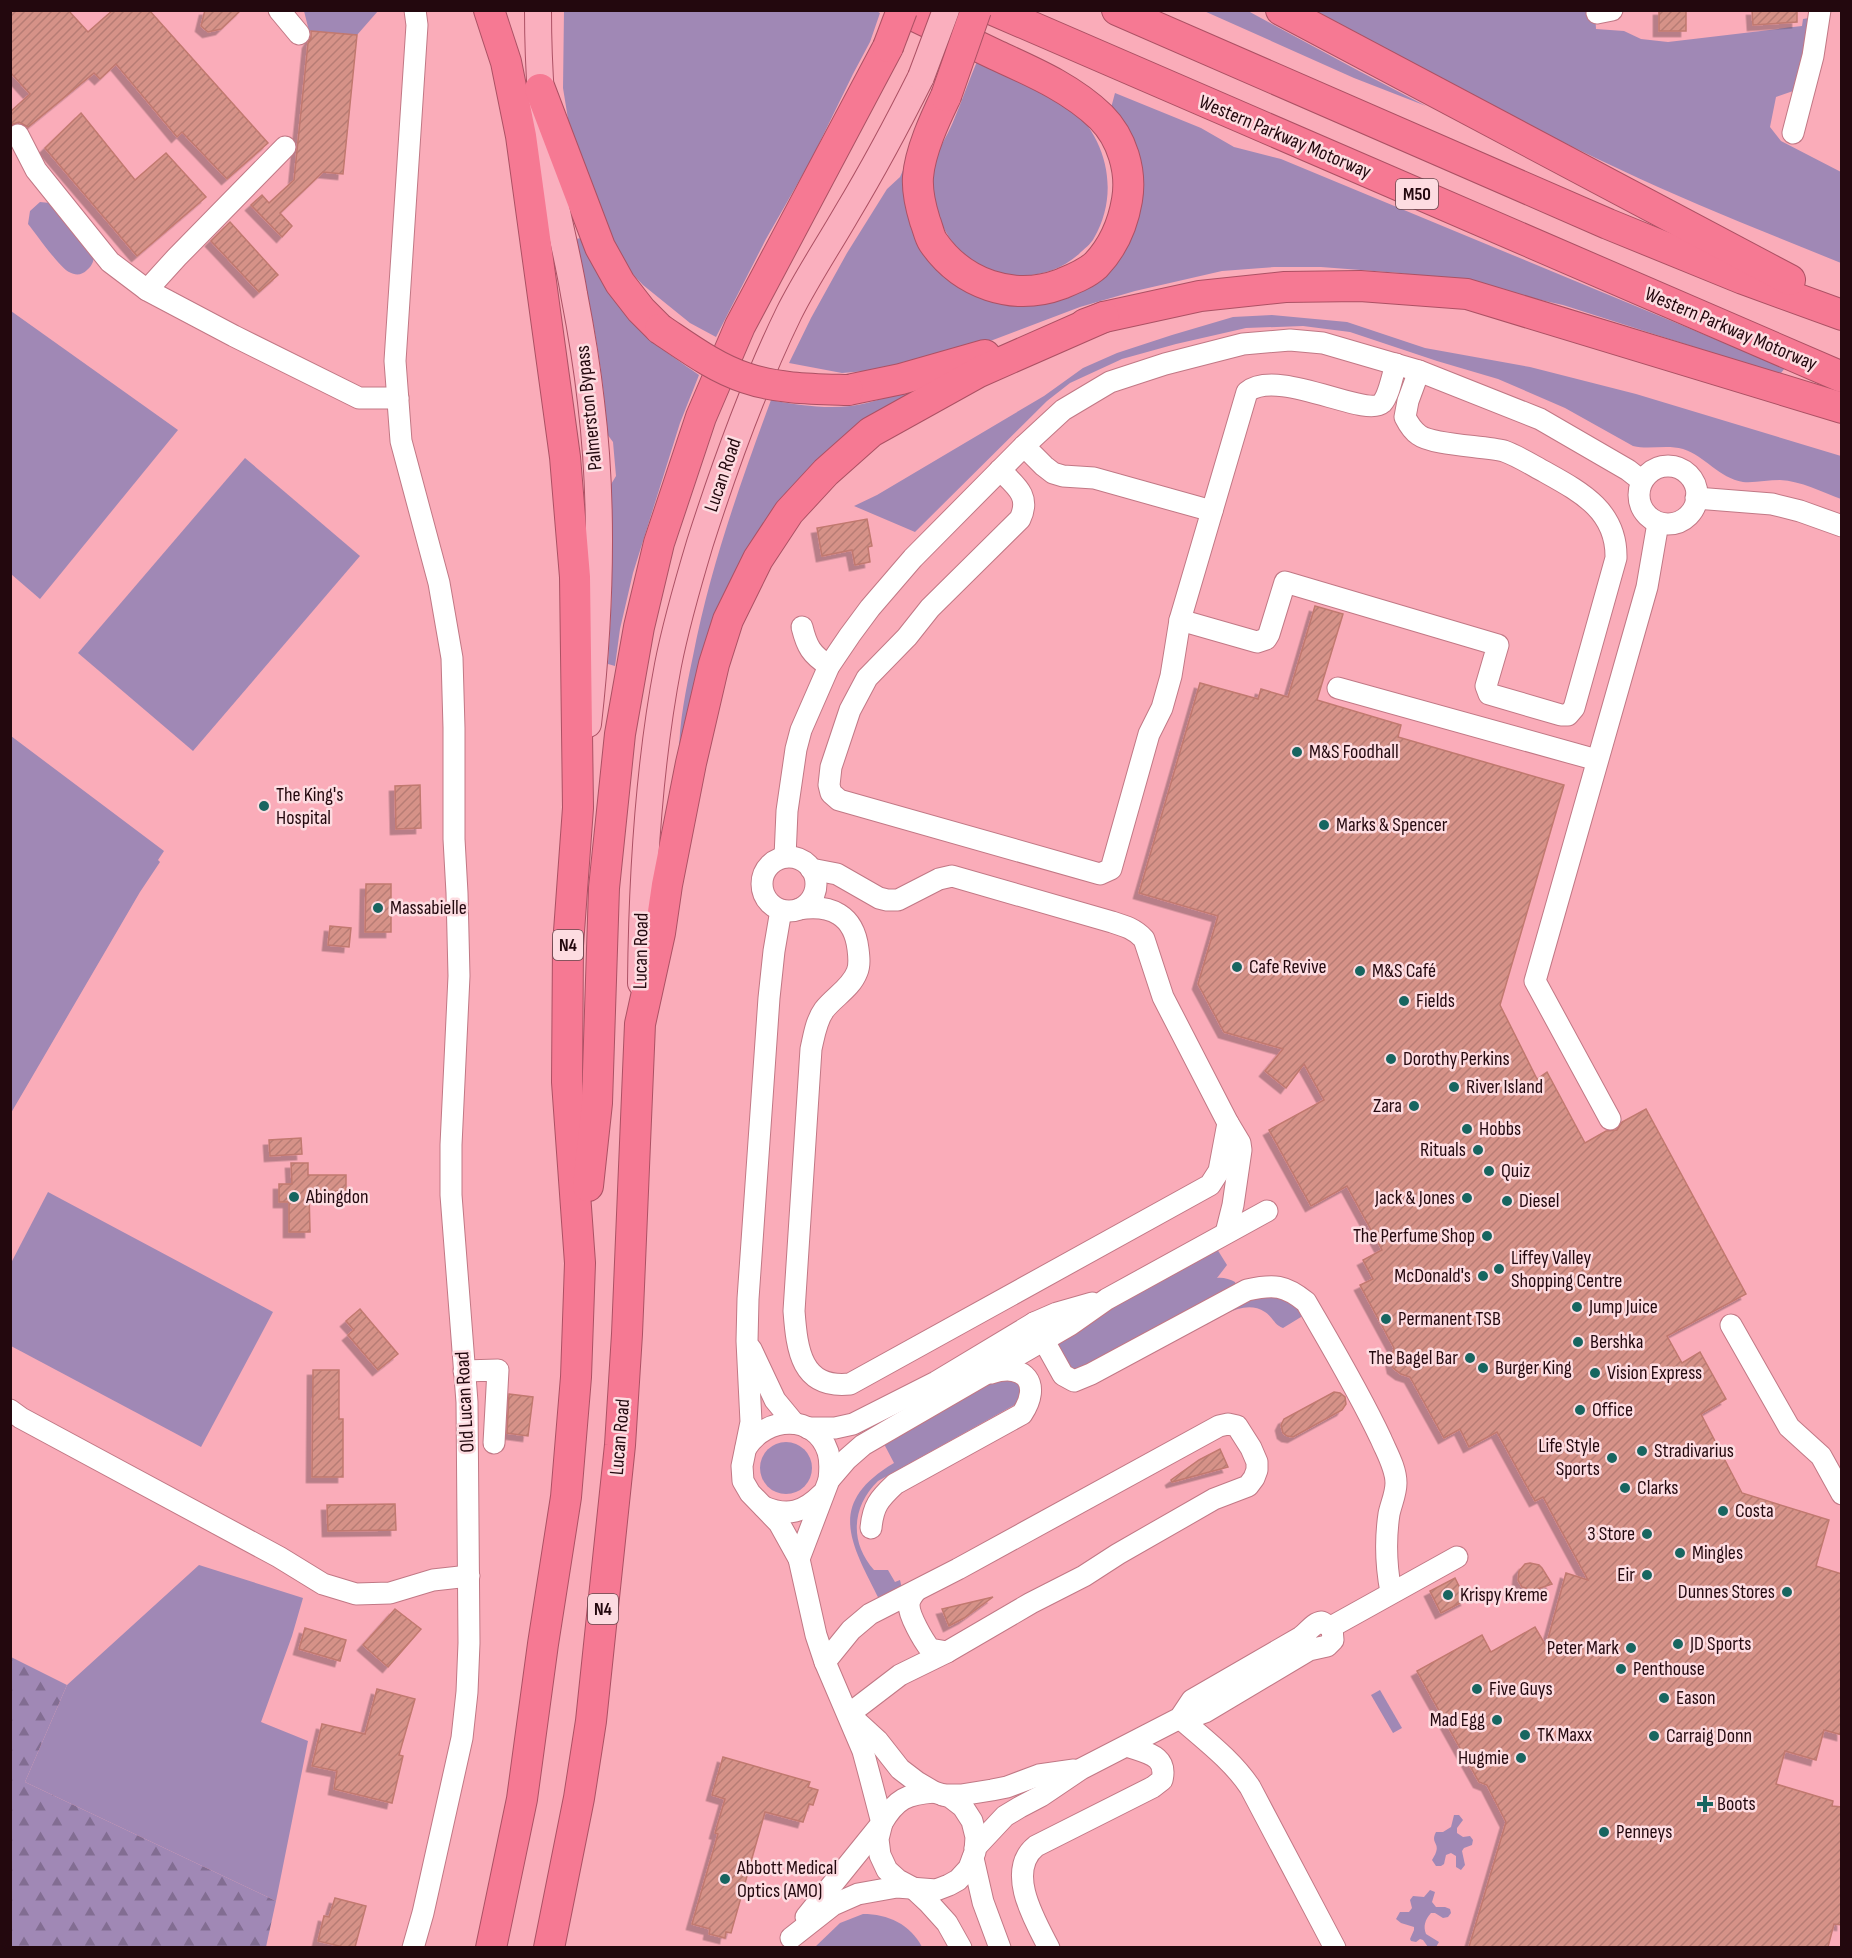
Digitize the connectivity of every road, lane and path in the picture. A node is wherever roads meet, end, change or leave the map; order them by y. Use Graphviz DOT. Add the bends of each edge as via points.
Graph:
graph roads {
  1 [pos="279,10"];
  2 [pos="415,10"];
  3 [pos="489,10"];
  4 [pos="538,10"];
  5 [pos="902,10"];
  6 [pos="946,10"];
  7 [pos="976,10"];
  8 [pos="993,10"];
  9 [pos="1117,10"];
  10 [pos="1281,10"];
  11 [pos="1820,10"];
  12 [pos="299,34"];
  13 [pos="540,89"];
  14 [pos="1793,132"];
  15 [pos="18,135"];
  16 [pos="285,147"];
  17 [pos="147,290"];
  18 [pos="1842,308"];
  19 [pos="1842,315"];
  20 [pos="1104,317"];
  21 [pos="1396,364"];
  22 [pos="1419,371"];
  23 [pos="1842,377"];
  24 [pos="398,398"];
  25 [pos="1842,408"];
  26 [pos="1023,446"];
  27 [pos="1000,470"];
  28 [pos="1642,481"];
  29 [pos="1696,498"];
  30 [pos="1212,512"];
  31 [pos="1658,523"];
  32 [pos="1842,526"];
  33 [pos="1180,620"];
  34 [pos="801,627"];
  35 [pos="829,666"];
  36 [pos="1338,688"];
  37 [pos="1597,760"];
  38 [pos="578,808"];
  39 [pos="785,857"];
  40 [pos="811,869"];
  41 [pos="790,909"];
  42 [pos="640,1024"];
  43 [pos="1610,1119"];
  44 [pos="1228,1123"];
  45 [pos="1267,1211"];
  46 [pos="1226,1233"];
  47 [pos="580,1263"];
  48 [pos="1731,1325"];
  49 [pos="1039,1331"];
  50 [pos="747,1341"];
  51 [pos="464,1371"];
  52 [pos="987,1374"];
  53 [pos="10,1410"];
  54 [pos="801,1426"];
  55 [pos="494,1443"];
  56 [pos="744,1451"];
  57 [pos="826,1487"];
  58 [pos="1842,1494"];
  59 [pos="764,1507"];
  60 [pos="871,1528"];
  61 [pos="1457,1557"];
  62 [pos="799,1559"];
  63 [pos="469,1576"];
  64 [pos="915,1592"];
  65 [pos="1391,1592"];
  66 [pos="946,1652"];
  67 [pos="825,1662"];
  68 [pos="849,1714"];
  69 [pos="1180,1718"];
  70 [pos="1127,1746"];
  71 [pos="1081,1769"];
  72 [pos="939,1794"];
  73 [pos="882,1823"];
  74 [pos="974,1853"];
  75 [pos="913,1888"];
  76 [pos="788,1943"];
  77 [pos="413,1947"];
  78 [pos="491,1947"];
  79 [pos="549,1947"];
  80 [pos="961,1947"];
  81 [pos="1000,1947"];
  82 [pos="1049,1947"];
  83 [pos="1335,1947"];
  1 -- 12 [label="street"];
  2 -- 24 [label="street, Old Lucan Road" via="395,361"];
  3 -- 38 [label="highway" via="506,62 521,136 565,457 575,577"];
  4 -- 13 [label="main road, Palmerston Bypass"];
  5 -- 7 [label="highway, bridge" via="1029,70 1075,95 1103,119 1123,151 1129,189 1124,219 1112,244 1096,265 1078,278 1054,287 1029,292 1002,290 977,281 953,266 932,241 921,209 918,176 929,133 946,96"];
  5 -- 47 [label="highway, bridge" via="888,48 740,326 701,417 659,543 639,627 619,745 604,888 597,1103"];
  6 -- 42 [label="main road, Lucan Road, bridge" via="921,77 884,152 790,311 772,351 732,447 685,595 669,663 649,797"];
  8 -- 23 [label="highway, Western Parkway Motorway / M50"];
  9 -- 19 [label="highway, M50" via="1608,224"];
  10 -- 18 [label="highway"];
  11 -- 14 [label="street" via="1814,56"];
  13 -- 20 [label="highway, bridge" via="600,246 621,283 660,329 701,357 746,378 800,389 848,390 932,370"];
  13 -- 38 [label="main road, Palmerston Bypass" via="551,182 591,403 597,482 597,635"];
  15 -- 17 [label="street" via="36,170 110,262"];
  16 -- 17 [label="street"];
  17 -- 24 [label="street" via="360,398"];
  20 -- 25 [label="highway" via="1200,296 1285,286 1360,286 1467,294"];
  20 -- 42 [label="highway" via="979,372 871,432 789,512 758,559 729,620 714,664"];
  21 -- 22 [label="street"];
  21 -- 26 [label="street" via="1307,340 1223,349 1110,382 1063,410"];
  21 -- 30 [label="street" via="1386,396 1377,405 1282,386 1252,388 1247,392"];
  22 -- 28 [label="street" via="1540,419"];
  22 -- 33 [label="street" via="1405,417 1419,435 1516,456 1578,491 1600,509 1609,525 1616,543 1616,558 1574,708 1568,715 1489,694 1486,686 1498,645 1285,582 1269,634 1262,641"];
  24 -- 51 [label="street, Old Lucan Road" via="401,441 439,583 452,658 459,976 451,1195"];
  26 -- 27 [label="street"];
  26 -- 30 [label="street" via="1053,473 1094,478"];
  27 -- 33 [label="street" via="1024,497 1025,509 1020,519 930,608 867,678 850,710 831,767 829,786 839,800 1095,873 1107,872 1149,734 1165,697"];
  27 -- 35 [label="street" via="891,583"];
  28 -- 29 [label="street" via="1657,468 1676,468 1692,479"];
  28 -- 31 [label="street" via="1641,507"];
  29 -- 31 [label="street" via="1694,507 1681,521"];
  29 -- 32 [label="street" via="1772,504"];
  30 -- 33 [label="street"];
  31 -- 37 [label="street" via="1647,587"];
  34 -- 35 [label="street" via="815,657"];
  35 -- 39 [label="street" via="796,749"];
  36 -- 37 [label="street"];
  37 -- 43 [label="street" via="1535,981"];
  38 -- 47 [label="highway, N4" via="566,1014"];
  39 -- 40 [label="street" via="800,860"];
  39 -- 41 [label="street" via="769,865 761,882 772,906"];
  40 -- 41 [label="street" via="816,884 811,899"];
  40 -- 44 [label="street" via="837,874 887,900 898,900 952,876 1131,928 1144,939 1163,997"];
  41 -- 44 [label="street" via="815,906 844,917 854,933 859,963 850,985 823,1012 811,1049 794,1311 801,1358 821,1382 834,1386 850,1384 1210,1185 1219,1171"];
  41 -- 50 [label="street" via="774,951 769,998"];
  42 -- 79 [label="highway, Lucan Road / N4" via="619,1457 591,1721"];
  44 -- 46 [label="street" via="1241,1150"];
  45 -- 46 [label="street"];
  46 -- 49 [label="street" via="1107,1299 1070,1325"];
  47 -- 78 [label="highway, N4" via="566,1497 522,1799"];
  48 -- 58 [label="street" via="1789,1427 1821,1456"];
  49 -- 52 [label="street"];
  49 -- 54 [label="street" via="853,1424 835,1428"];
  49 -- 65 [label="street" via="1063,1375 1074,1381 1248,1290 1270,1285 1297,1295 1306,1302 1356,1390 1392,1466 1396,1483 1387,1549"];
  50 -- 54 [label="street" via="775,1400"];
  50 -- 56 [label="street" via="751,1422"];
  51 -- 55 [label="street" via="498,1370"];
  51 -- 63 [label="street, Old Lucan Road"];
  52 -- 57 [label="street" via="863,1445"];
  52 -- 60 [label="street" via="1006,1369 1026,1377 1032,1390 1022,1414 895,1484 879,1499"];
  53 -- 63 [label="street" via="323,1584 356,1594 390,1593 433,1580"];
  54 -- 56 [label="street" via="778,1424 764,1429"];
  54 -- 57 [label="street" via="819,1438 828,1451 831,1466"];
  56 -- 59 [label="street" via="743,1481"];
  57 -- 59 [label="street" via="812,1504 799,1511"];
  57 -- 62 [label="street"];
  59 -- 62 [label="street" via="779,1523"];
  61 -- 65 [label="street"];
  62 -- 67 [label="street"];
  63 -- 77 [label="street, Old Lucan Road" via="467,1692 462,1738"];
  64 -- 66 [label="street" via="910,1611 925,1644"];
  64 -- 66 [label="street" via="1218,1426 1237,1426 1251,1448 1257,1470 1248,1486 1214,1499"];
  64 -- 67 [label="street" via="856,1625"];
  65 -- 69 [label="street" via="1331,1626 1334,1636 1327,1646 1309,1650 1205,1712"];
  66 -- 68 [label="street" via="892,1679"];
  67 -- 68 [label="street"];
  68 -- 72 [label="street" via="900,1769"];
  68 -- 73 [label="street"];
  69 -- 70 [label="street"];
  69 -- 83 [label="street" via="1241,1773"];
  70 -- 71 [label="street"];
  70 -- 82 [label="street" via="1159,1759 1162,1780 1036,1846 1026,1856 1022,1875 1026,1898"];
  71 -- 72 [label="street" via="1039,1775 993,1790"];
  71 -- 74 [label="street" via="1005,1816"];
  72 -- 73 [label="street" via="917,1793 902,1799"];
  72 -- 74 [label="street" via="963,1807 972,1821"];
  73 -- 75 [label="street" via="878,1839 887,1870"];
  73 -- 76 [label="street"];
  74 -- 75 [label="street" via="969,1868 958,1880 936,1890"];
  74 -- 81 [label="street" via="983,1902"];
  75 -- 76 [label="street" via="858,1894 833,1905"];
  75 -- 80 [label="street" via="947,1923"];
}
